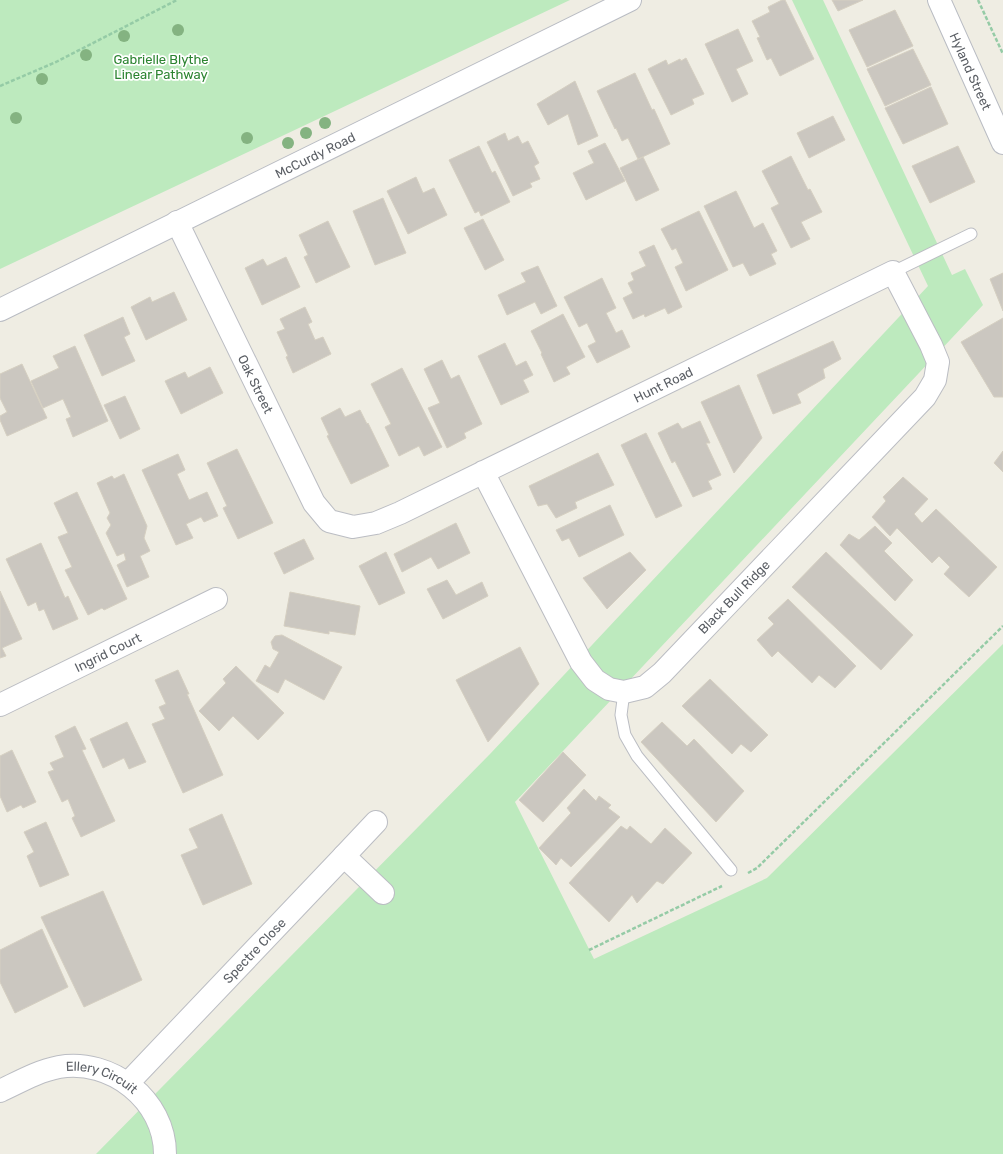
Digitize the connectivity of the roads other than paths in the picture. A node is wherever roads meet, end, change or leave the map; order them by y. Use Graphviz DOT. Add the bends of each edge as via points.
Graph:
graph roads {
  1 [pos="630,0"];
  2 [pos="939,0"];
  3 [pos="1003,142"];
  4 [pos="177,222"];
  5 [pos="971,234"];
  6 [pos="893,272"];
  7 [pos="0,310"];
  8 [pos="483,472"];
  9 [pos="353,527"];
  10 [pos="216,599"];
  11 [pos="624,692"];
  12 [pos="0,705"];
  13 [pos="376,822"];
  14 [pos="344,856"];
  15 [pos="731,870"];
  16 [pos="383,893"];
  17 [pos="128,1083"];
  18 [pos="0,1092"];
  19 [pos="165,1154"];
  1 -- 4 [label="street, McCurdy Road"];
  2 -- 3 [label="street, Hyland Street"];
  4 -- 7 [label="street, McCurdy Road"];
  4 -- 9 [label="street, Oak Street" via="314,503 329,521"];
  5 -- 6 [label="lane, Hunt Road"];
  6 -- 8 [label="street, Hunt Road"];
  6 -- 11 [label="street, Black Bull Ridge" via="938,362 935,380 925,397 662,672 645,687"];
  8 -- 9 [label="street, Hunt Road" via="376,523"];
  8 -- 11 [label="street, Black Bull Ridge" via="581,662 595,680 609,689"];
  10 -- 12 [label="street, Ingrid Court"];
  11 -- 15 [label="lane" via="622,715 625,735 637,756"];
  13 -- 14 [label="street, Spectre Close"];
  14 -- 16 [label="street"];
  14 -- 17 [label="street, Spectre Close"];
  17 -- 18 [label="street, Ellery Circuit" via="97,1069 71,1066 47,1070"];
  17 -- 19 [label="street, Ellery Circuit" via="146,1100 156,1116 164,1140"];
}
